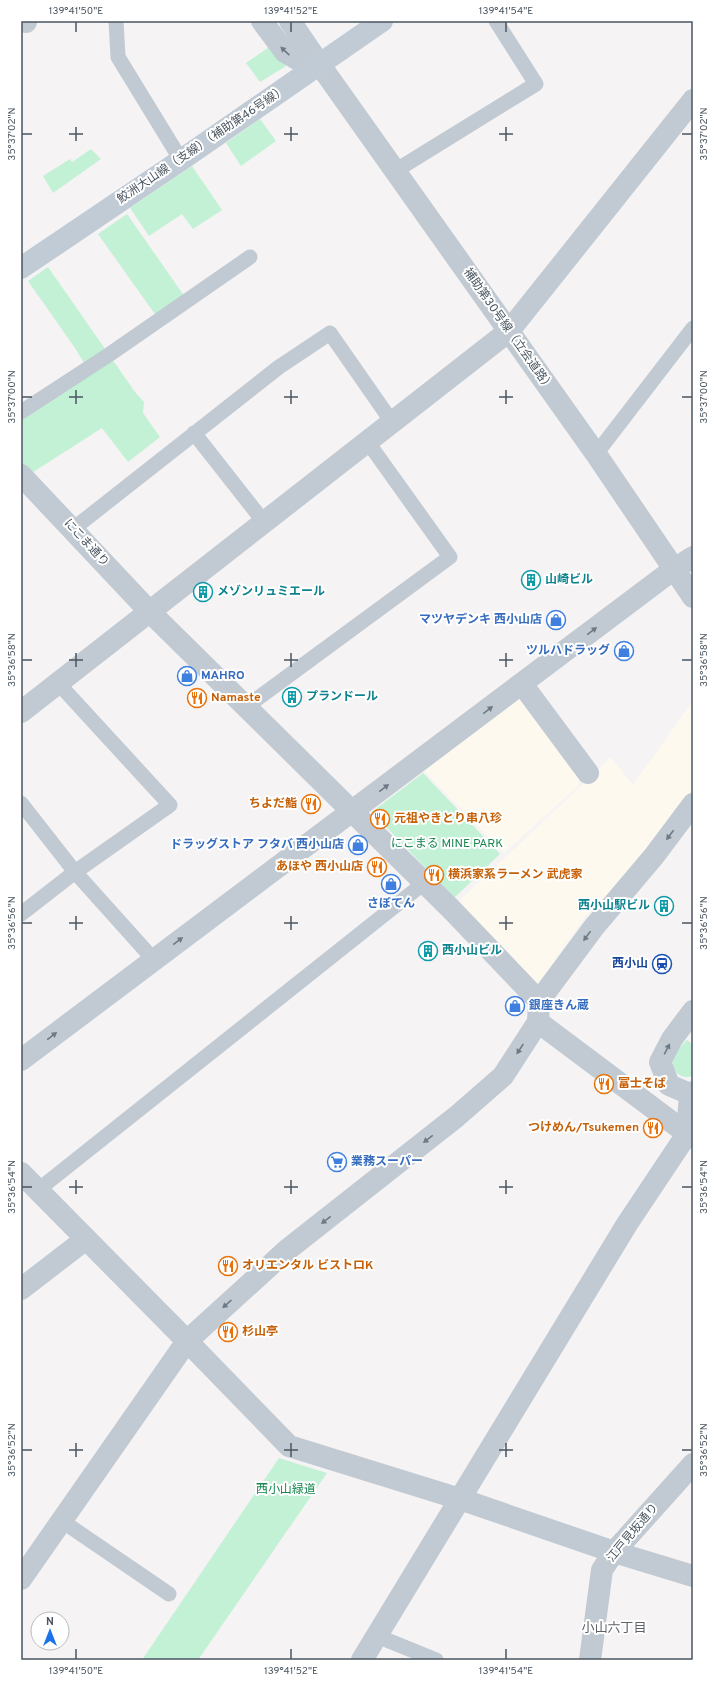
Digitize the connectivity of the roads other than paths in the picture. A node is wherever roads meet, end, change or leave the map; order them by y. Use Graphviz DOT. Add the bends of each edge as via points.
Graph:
graph roads {
  1 [pos="116,21"];
  2 [pos="262,21"];
  3 [pos="290,21"];
  4 [pos="382,21"];
  5 [pos="496,21"];
  6 [pos="320,65"];
  7 [pos="693,100"];
  8 [pos="182,160"];
  9 [pos="395,171"];
  10 [pos="250,257"];
  11 [pos="21,268"];
  12 [pos="693,328"];
  13 [pos="509,332"];
  14 [pos="21,412"];
  15 [pos="392,422"];
  16 [pos="194,433"];
  17 [pos="367,441"];
  18 [pos="596,454"];
  19 [pos="21,475"];
  20 [pos="264,522"];
  21 [pos="73,529"];
  22 [pos="693,557"];
  23 [pos="674,569"];
  24 [pos="693,597"];
  25 [pos="149,612"];
  26 [pos="58,683"];
  27 [pos="522,684"];
  28 [pos="246,707"];
  29 [pos="21,712"];
  30 [pos="588,773"];
  31 [pos="21,803"];
  32 [pos="693,804"];
  33 [pos="353,811"];
  34 [pos="75,872"];
  35 [pos="424,883"];
  36 [pos="21,914"];
  37 [pos="154,960"];
  38 [pos="693,1011"];
  39 [pos="539,1012"];
  40 [pos="21,1060"];
  41 [pos="692,1093"];
  42 [pos="690,1136"];
  43 [pos="21,1173"];
  44 [pos="38,1190"];
  45 [pos="86,1239"];
  46 [pos="21,1289"];
  47 [pos="187,1341"];
  48 [pos="693,1464"];
  49 [pos="460,1499"];
  50 [pos="62,1521"];
  51 [pos="614,1552"];
  52 [pos="693,1576"];
  53 [pos="21,1579"];
  54 [pos="169,1594"];
  55 [pos="377,1636"];
  56 [pos="362,1660"];
  57 [pos="436,1660"];
  58 [pos="590,1660"];
  1 -- 8 [label="lane" via="118,57"];
  6 -- 2 [label="street, one-way" via="297,60 285,52"];
  3 -- 6 [label="street, 補助第30号線（立会道路）"];
  4 -- 6 [label="main road, 鮫洲大山線（支線）（補助第46号線）"];
  5 -- 9 [label="lane" via="536,84"];
  6 -- 8 [label="main road, 鮫洲大山線（支線）（補助第46号線）"];
  6 -- 9 [label="street, 補助第30号線（立会道路）"];
  7 -- 13 [label="street"];
  8 -- 11 [label="main road, 鮫洲大山線（支線）（補助第46号線）"];
  9 -- 13 [label="street, 補助第30号線（立会道路）"];
  10 -- 14 [label="lane"];
  12 -- 18 [label="lane"];
  13 -- 15 [label="street"];
  13 -- 18 [label="street, 補助第30号線（立会道路）"];
  15 -- 16 [label="lane" via="330,333 279,368"];
  15 -- 17 [label="street"];
  16 -- 20 [label="lane"];
  16 -- 21 [label="lane"];
  17 -- 20 [label="street"];
  17 -- 28 [label="lane" via="450,556"];
  18 -- 23 [label="street, 補助第30号線（立会道路）"];
  19 -- 21 [label="street, にこま通り"];
  20 -- 25 [label="street"];
  21 -- 25 [label="street, にこま通り"];
  22 -- 23 [label="street"];
  23 -- 24 [label="street, 補助第30号線（立会道路）"];
  27 -- 23 [label="street, one-way"];
  25 -- 26 [label="street"];
  25 -- 28 [label="street, にこま通り"];
  26 -- 29 [label="street"];
  26 -- 34 [label="lane" via="170,805"];
  27 -- 30 [label="street"];
  33 -- 27 [label="street, one-way"];
  28 -- 33 [label="street, にこま通り"];
  31 -- 34 [label="lane"];
  32 -- 39 [label="street, one-way" via="654,856 594,927"];
  33 -- 35 [label="street, にこま通り"];
  37 -- 33 [label="street, one-way"];
  34 -- 36 [label="lane"];
  34 -- 37 [label="lane"];
  35 -- 39 [label="street, にこま通り"];
  35 -- 44 [label="lane"];
  40 -- 37 [label="street, one-way"];
  41 -- 38 [label="street, one-way" via="669,1085 660,1062 672,1039"];
  39 -- 42 [label="street, にこま通り"];
  39 -- 47 [label="street, one-way" via="503,1076 456,1117 287,1250"];
  41 -- 42 [label="street"];
  42 -- 49 [label="street" via="627,1224"];
  43 -- 44 [label="street"];
  44 -- 45 [label="street"];
  45 -- 46 [label="street"];
  45 -- 47 [label="street"];
  47 -- 49 [label="street" via="289,1446"];
  47 -- 50 [label="street"];
  48 -- 51 [label="street, 江戸見坂通り"];
  49 -- 51 [label="street"];
  49 -- 55 [label="street"];
  50 -- 53 [label="street"];
  50 -- 54 [label="lane"];
  51 -- 52 [label="street"];
  51 -- 58 [label="street, 江戸見坂通り" via="602,1570"];
  55 -- 56 [label="street"];
  55 -- 57 [label="lane"];
}
